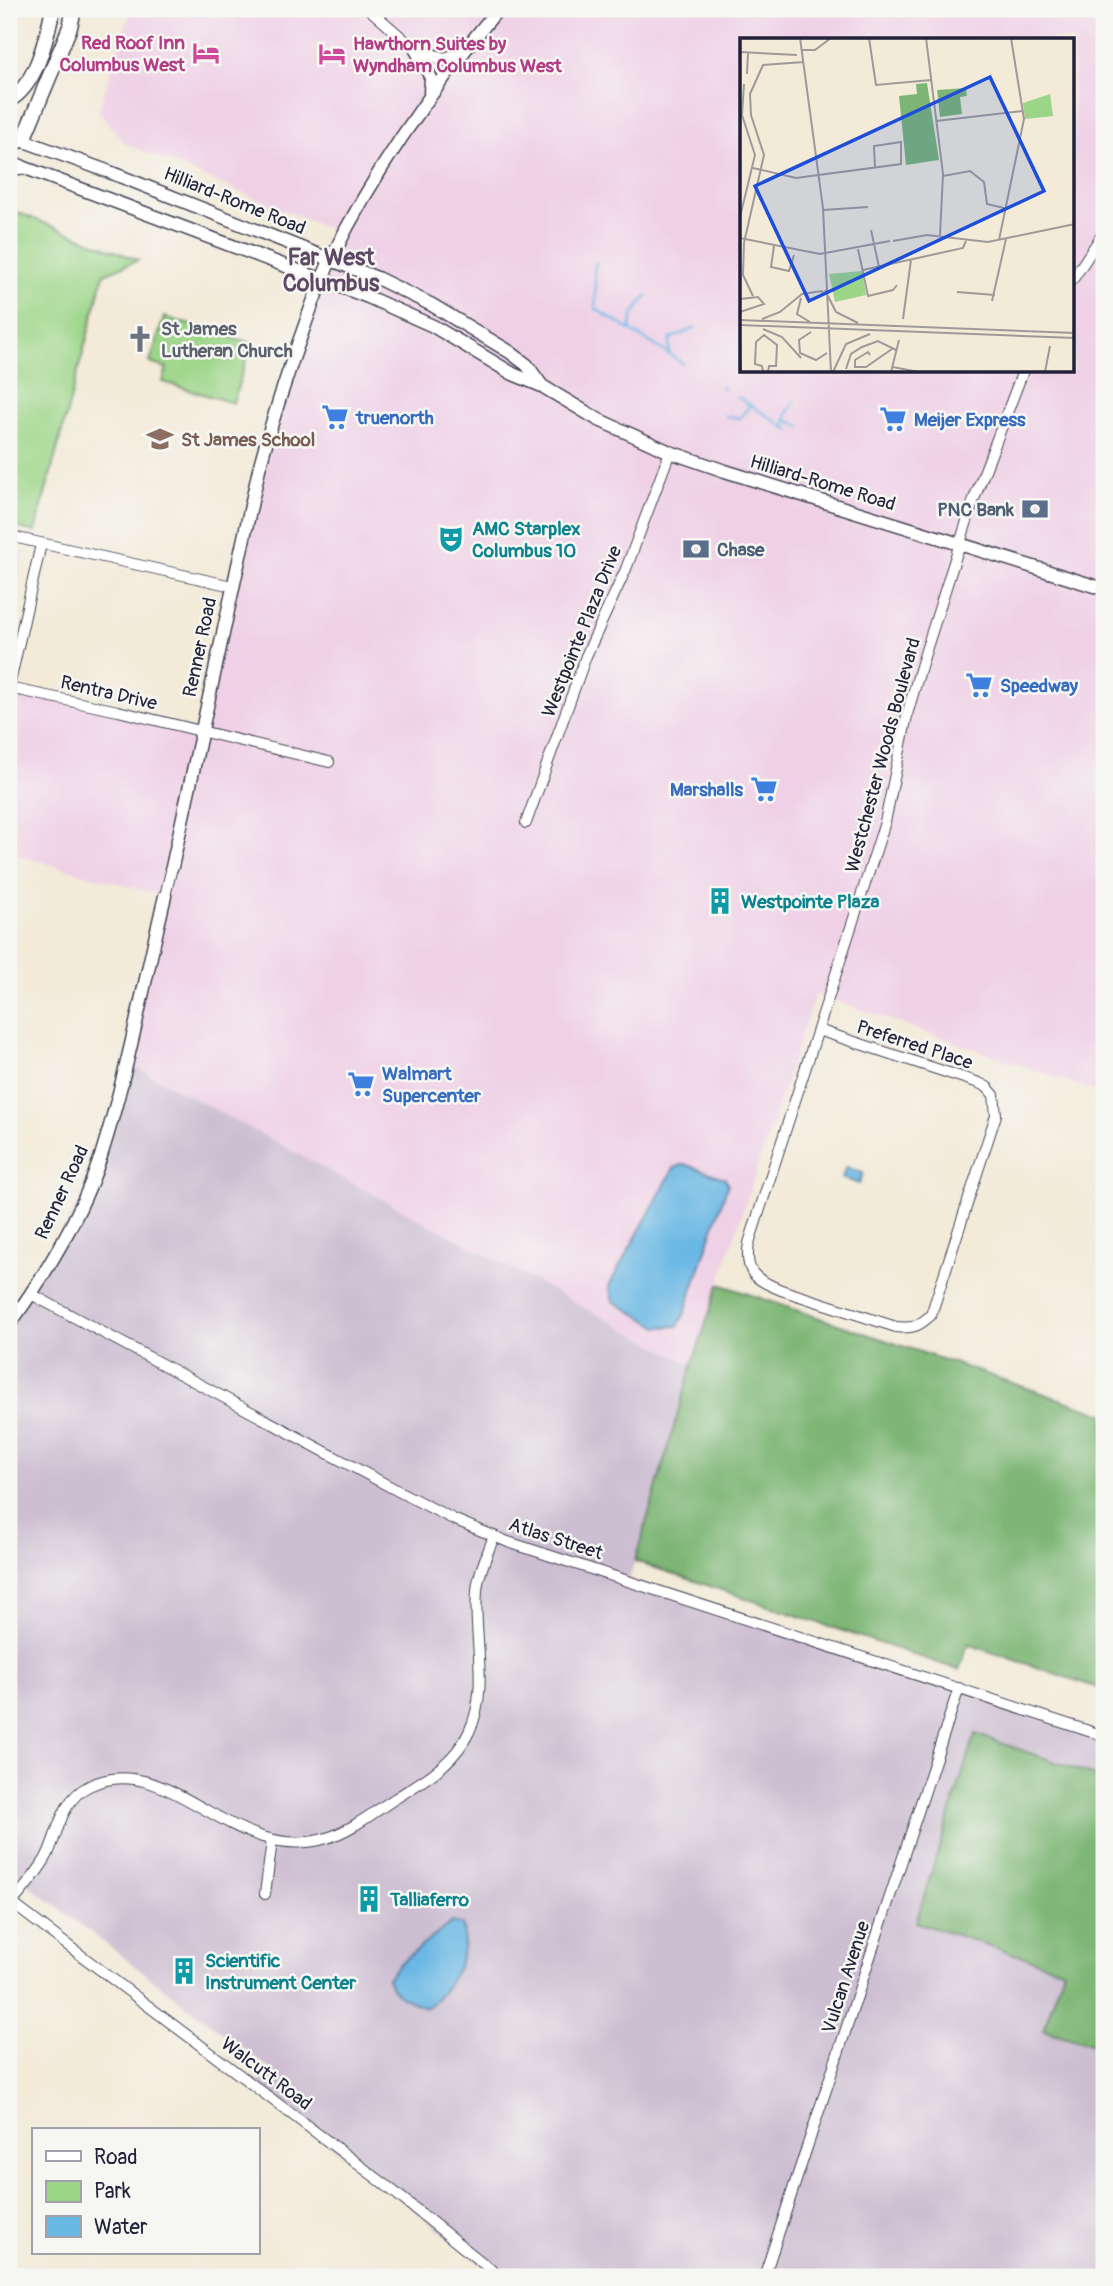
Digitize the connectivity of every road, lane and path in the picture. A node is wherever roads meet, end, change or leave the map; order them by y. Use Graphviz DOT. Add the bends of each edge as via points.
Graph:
graph roads {
  1 [pos="53,9"];
  2 [pos="74,9"];
  3 [pos="369,9"];
  4 [pos="498,9"];
  5 [pos="416,50"];
  6 [pos="460,54"];
  7 [pos="429,96"];
  8 [pos="9,100"];
  9 [pos="9,135"];
  10 [pos="16,141"];
  11 [pos="13,165"];
  12 [pos="1104,232"];
  13 [pos="331,259"];
  14 [pos="1074,277"];
  15 [pos="323,279"];
  16 [pos="1022,373"];
  17 [pos="541,386"];
  18 [pos="670,452"];
  19 [pos="9,536"];
  20 [pos="41,544"];
  21 [pos="960,544"];
  22 [pos="232,586"];
  23 [pos="1104,589"];
  24 [pos="9,687"];
  25 [pos="200,732"];
  26 [pos="329,762"];
  27 [pos="526,823"];
  28 [pos="172,867"];
  29 [pos="165,896"];
  30 [pos="818,1030"];
  31 [pos="30,1294"];
  32 [pos="9,1325"];
  33 [pos="494,1536"];
  34 [pos="959,1688"];
  35 [pos="1104,1736"];
  36 [pos="272,1840"];
  37 [pos="265,1894"];
  38 [pos="10,1902"];
  39 [pos="500,2277"];
  40 [pos="764,2277"];
  1 -- 8 [label="highway" via="34,69 26,85"];
  2 -- 10 [label="highway" via="70,27"];
  3 -- 5 [label="street"];
  4 -- 6 [label="main road, Renner Road"];
  5 -- 6 [label="main road" via="444,59"];
  5 -- 7 [label="main road" via="431,78"];
  6 -- 7 [label="main road, Renner Road"];
  7 -- 13 [label="main road, Renner Road"];
  9 -- 10 [label="main road, Hilliard-Rome Road"];
  10 -- 13 [label="main road, Hilliard-Rome Road" via="120,176"];
  11 -- 15 [label="main road, Hilliard-Rome Road"];
  12 -- 14 [label="street"];
  13 -- 15 [label="main road, Renner Road"];
  13 -- 17 [label="main road, Hilliard-Rome Road" via="432,305 487,337 527,365"];
  15 -- 17 [label="main road, Hilliard-Rome Road" via="433,326"];
  15 -- 22 [label="main road, Renner Road" via="269,431"];
  16 -- 21 [label="street, Westchester Woods Boulevard"];
  17 -- 18 [label="main road, Hilliard-Rome Road" via="599,420"];
  18 -- 21 [label="main road, Hilliard-Rome Road"];
  18 -- 27 [label="street, Westpointe Plaza Drive" via="586,656"];
  19 -- 20 [label="street"];
  20 -- 22 [label="street"];
  20 -- 24 [label="street"];
  21 -- 23 [label="main road, Hilliard-Rome Road"];
  21 -- 30 [label="street, Westchester Woods Boulevard" via="908,711 885,821"];
  22 -- 25 [label="main road, Renner Road"];
  24 -- 25 [label="street, Rentra Drive"];
  25 -- 26 [label="street"];
  25 -- 28 [label="main road, Renner Road"];
  28 -- 29 [label="street, Renner Road"];
  29 -- 31 [label="main road, Renner Road" via="100,1157 61,1242"];
  30 -- 30 [label="street, Preferred Place" via="749,1243 751,1273 781,1290 896,1327 919,1326 931,1315 966,1212 996,1115 994,1095 979,1083"];
  31 -- 32 [label="main road, Renner Road"];
  31 -- 33 [label="street, Atlas Street" via="402,1493"];
  33 -- 34 [label="street, Atlas Street"];
  33 -- 36 [label="street" via="477,1591 477,1710 456,1753 440,1770 351,1827 326,1838"];
  34 -- 35 [label="street, Atlas Street"];
  34 -- 40 [label="street, Vulcan Avenue"];
  36 -- 37 [label="street"];
  36 -- 38 [label="street" via="149,1782 107,1779 73,1798 46,1858"];
  38 -- 39 [label="street, Walcutt Road" via="383,2183"];
}
